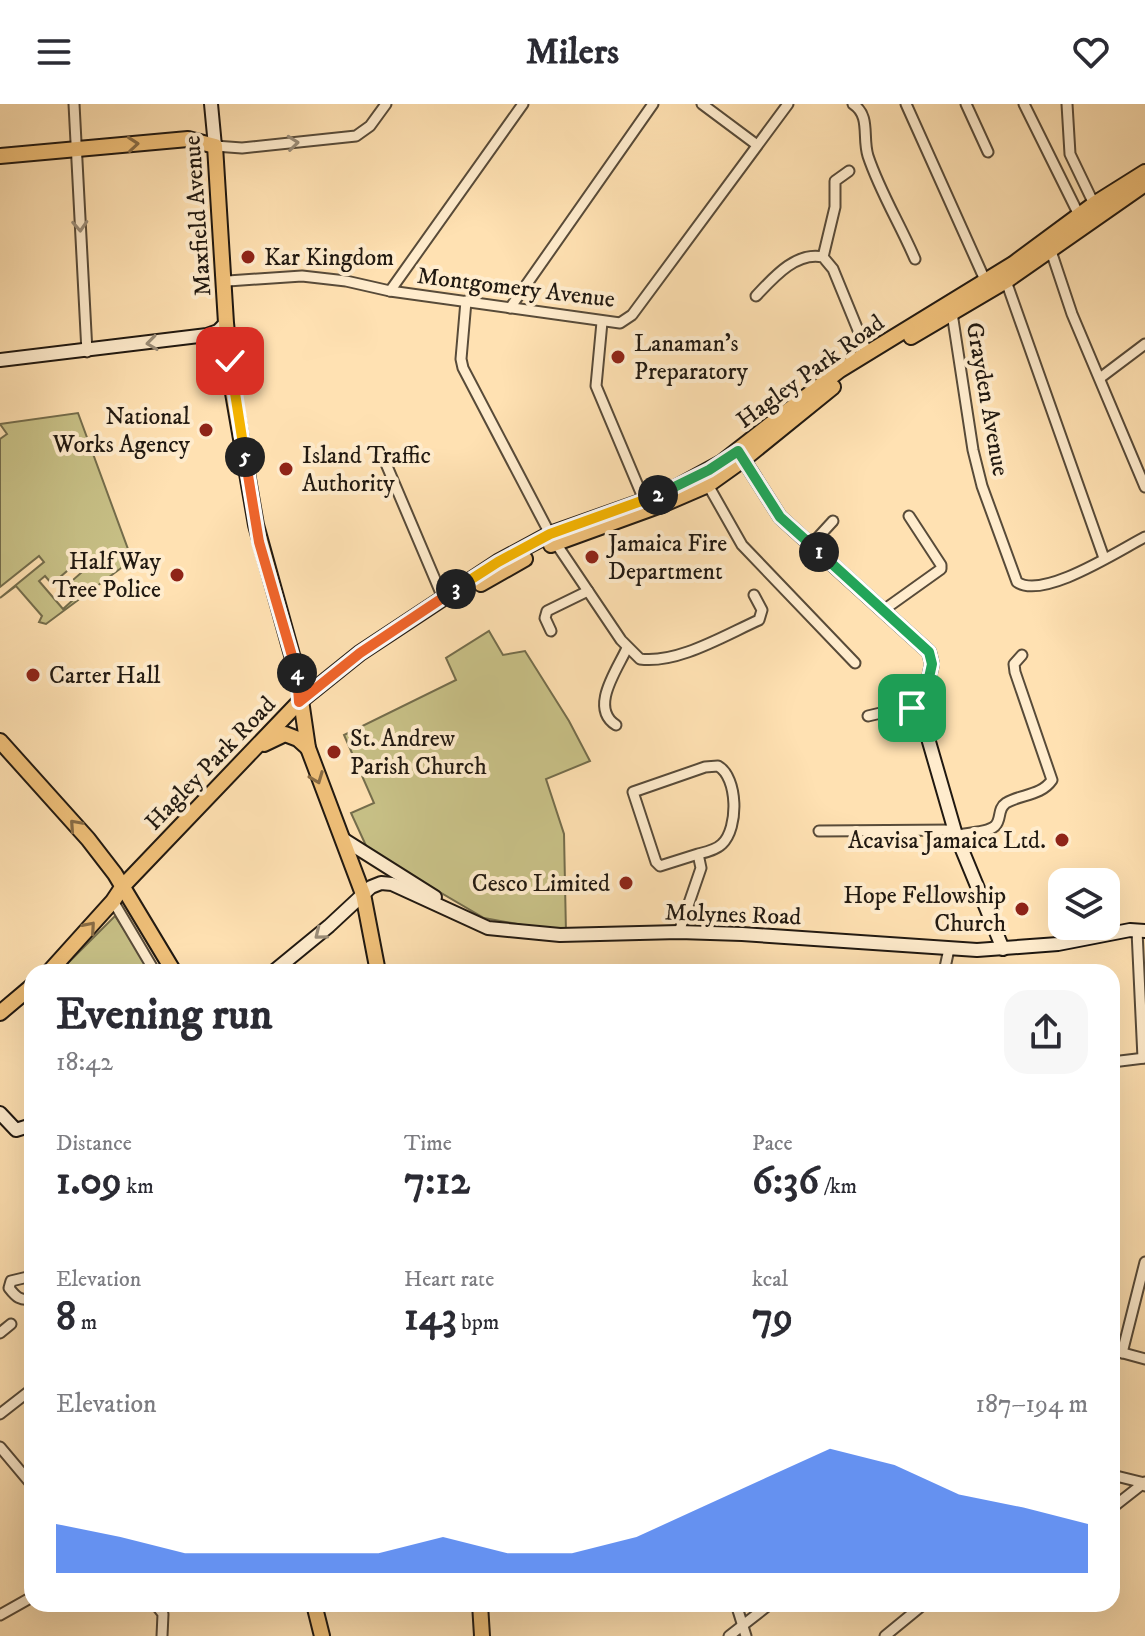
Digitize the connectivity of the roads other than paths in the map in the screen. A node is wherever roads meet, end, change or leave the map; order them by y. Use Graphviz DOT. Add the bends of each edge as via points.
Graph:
graph roads {
  1 [pos="74,104"];
  2 [pos="211,104"];
  3 [pos="386,104"];
  4 [pos="523,104"];
  5 [pos="653,104"];
  6 [pos="702,104"];
  7 [pos="788,104"];
  8 [pos="853,104"];
  9 [pos="906,104"];
  10 [pos="966,104"];
  11 [pos="1024,104"];
  12 [pos="1067,104"];
  13 [pos="757,145"];
  14 [pos="215,146"];
  15 [pos="77,148"];
  16 [pos="988,152"];
  17 [pos="0,156"];
  18 [pos="849,171"];
  19 [pos="1145,172"];
  20 [pos="1145,184"];
  21 [pos="1094,204"];
  22 [pos="1079,215"];
  23 [pos="1048,244"];
  24 [pos="823,257"];
  25 [pos="915,259"];
  26 [pos="985,280"];
  27 [pos="228,281"];
  28 [pos="1006,281"];
  29 [pos="390,291"];
  30 [pos="756,296"];
  31 [pos="466,301"];
  32 [pos="510,308"];
  33 [pos="952,313"];
  34 [pos="602,322"];
  35 [pos="226,323"];
  36 [pos="1145,344"];
  37 [pos="87,352"];
  38 [pos="867,352"];
  39 [pos="0,360"];
  40 [pos="1100,378"];
  41 [pos="381,452"];
  42 [pos="741,455"];
  43 [pos="708,485"];
  44 [pos="1145,487"];
  45 [pos="644,500"];
  46 [pos="909,516"];
  47 [pos="833,521"];
  48 [pos="1145,537"];
  49 [pos="553,538"];
  50 [pos="811,545"];
  51 [pos="1104,558"];
  52 [pos="588,591"];
  53 [pos="754,595"];
  54 [pos="443,598"];
  55 [pos="885,609"];
  56 [pos="551,631"];
  57 [pos="627,648"];
  58 [pos="1022,655"];
  59 [pos="855,663"];
  60 [pos="300,707"];
  61 [pos="921,714"];
  62 [pos="868,716"];
  63 [pos="616,725"];
  64 [pos="0,741"];
  65 [pos="308,748"];
  66 [pos="249,752"];
  67 [pos="819,831"];
  68 [pos="956,833"];
  69 [pos="343,839"];
  70 [pos="698,854"];
  71 [pos="123,886"];
  72 [pos="363,894"];
  73 [pos="113,901"];
  74 [pos="499,929"];
  75 [pos="1141,931"];
  76 [pos="679,932"];
  77 [pos="949,949"];
  78 [pos="1003,949"];
  79 [pos="60,964"];
  80 [pos="150,964"];
  81 [pos="169,964"];
  82 [pos="283,964"];
  83 [pos="376,964"];
  84 [pos="946,964"];
  85 [pos="24,993"];
  86 [pos="0,1013"];
  87 [pos="1144,1058"];
  88 [pos="1120,1061"];
  89 [pos="0,1113"];
  90 [pos="24,1128"];
  91 [pos="1145,1262"];
  92 [pos="24,1278"];
  93 [pos="24,1300"];
  94 [pos="11,1324"];
  95 [pos="0,1333"];
  96 [pos="1120,1342"];
  97 [pos="1120,1353"];
  98 [pos="1145,1359"];
  99 [pos="24,1395"];
  100 [pos="0,1414"];
  101 [pos="0,1447"];
  102 [pos="24,1476"];
  103 [pos="1120,1477"];
  104 [pos="1145,1484"];
  105 [pos="1120,1502"];
  106 [pos="24,1602"];
  107 [pos="161,1612"];
  108 [pos="316,1612"];
  109 [pos="480,1612"];
  110 [pos="762,1612"];
  111 [pos="914,1612"];
  112 [pos="0,1615"];
  113 [pos="744,1631"];
  114 [pos="162,1636"];
  115 [pos="322,1636"];
  116 [pos="482,1636"];
  117 [pos="729,1636"];
  118 [pos="885,1636"];
  1 -- 15 [label="street"];
  2 -- 14 [label="main road, Maxfield Avenue"];
  14 -- 3 [label="street, one-way" via="356,136"];
  4 -- 29 [label="street"];
  5 -- 32 [label="street"];
  6 -- 13 [label="street"];
  7 -- 13 [label="street, Montgomery Avenue"];
  8 -- 25 [label="street" via="864,116 868,155"];
  9 -- 26 [label="street"];
  10 -- 16 [label="street"];
  11 -- 22 [label="street"];
  12 -- 21 [label="street" via="1070,154"];
  13 -- 34 [label="street, Montgomery Avenue" via="632,315 620,323"];
  15 -- 14 [label="main road, one-way" via="188,139"];
  14 -- 35 [label="main road, Maxfield Avenue"];
  15 -- 17 [label="main road"];
  15 -- 37 [label="street, one-way"];
  18 -- 24 [label="street" via="835,181 835,207"];
  19 -- 21 [label="main road, Hagley Park Road"];
  20 -- 23 [label="main road, Hagley Park Road"];
  21 -- 22 [label="main road, Hagley Park Road"];
  22 -- 23 [label="main road, Hagley Park Road"];
  23 -- 26 [label="main road, Hagley Park Road"];
  23 -- 28 [label="main road, Hagley Park Road"];
  23 -- 40 [label="street"];
  24 -- 30 [label="street" via="807,257 787,267"];
  24 -- 38 [label="street" via="833,269"];
  26 -- 38 [label="main road, Hagley Park Road"];
  27 -- 29 [label="street, Montgomery Avenue" via="302,276"];
  28 -- 33 [label="main road, Hagley Park Road"];
  28 -- 51 [label="street"];
  29 -- 31 [label="street, Montgomery Avenue"];
  31 -- 32 [label="street, Montgomery Avenue"];
  31 -- 49 [label="street" via="463,368"];
  32 -- 34 [label="street, Montgomery Avenue"];
  33 -- 42 [label="main road, Hagley Park Road" via="844,378"];
  33 -- 51 [label="street, Grayden Avenue" via="973,450 1017,582 1025,587 1046,585"];
  34 -- 45 [label="street" via="595,380"];
  35 -- 37 [label="main road, one-way" via="213,334"];
  35 -- 60 [label="main road, Maxfield Avenue" via="256,525 297,673"];
  36 -- 40 [label="street"];
  37 -- 39 [label="main road"];
  38 -- 42 [label="main road, Hagley Park Road"];
  40 -- 44 [label="street"];
  41 -- 54 [label="street"];
  42 -- 43 [label="main road, Hagley Park Road"];
  42 -- 45 [label="main road, Hagley Park Road"];
  42 -- 50 [label="main road" via="780,517"];
  43 -- 49 [label="main road, Hagley Park Road"];
  43 -- 59 [label="street" via="742,545"];
  45 -- 49 [label="main road, Hagley Park Road"];
  46 -- 55 [label="street" via="941,569"];
  47 -- 50 [label="street"];
  48 -- 51 [label="street"];
  49 -- 52 [label="street"];
  49 -- 54 [label="main road, Hagley Park Road" via="498,562"];
  49 -- 60 [label="main road, Hagley Park Road" via="381,648"];
  50 -- 55 [label="main road"];
  52 -- 56 [label="street" via="547,611"];
  52 -- 57 [label="street"];
  53 -- 57 [label="street" via="762,617 717,640 647,660"];
  54 -- 60 [label="main road, Hagley Park Road" via="360,653"];
  55 -- 61 [label="main road" via="931,657"];
  57 -- 63 [label="street" via="604,703 607,717"];
  58 -- 68 [label="street" via="1015,672 1052,780 1040,791 1005,804 992,827"];
  60 -- 65 [label="main road, Maxfield Avenue"];
  60 -- 66 [label="main road, Hagley Park Road"];
  61 -- 62 [label="street" via="906,707"];
  61 -- 68 [label="main road"];
  71 -- 64 [label="main road, one-way"];
  65 -- 66 [label="main road" via="285,734"];
  65 -- 69 [label="main road, Maxfield Avenue, one-way"];
  66 -- 71 [label="main road, Hagley Park Road"];
  67 -- 68 [label="street"];
  68 -- 78 [label="main road"];
  69 -- 72 [label="main road, Maxfield Avenue"];
  69 -- 74 [label="main road, Molynes Road" via="435,897"];
  70 -- 70 [label="street" via="721,845 732,827 731,789 726,771 718,766 633,792 660,866"];
  70 -- 76 [label="street" via="701,868"];
  71 -- 73 [label="main road, Hagley Park Road"];
  71 -- 81 [label="main road"];
  72 -- 74 [label="main road" via="386,883"];
  72 -- 82 [label="main road, one-way"];
  72 -- 83 [label="main road, Maxfield Avenue"];
  79 -- 73 [label="main road, Hagley Park Road, one-way"];
  73 -- 80 [label="street"];
  74 -- 76 [label="main road, Molynes Road" via="584,936"];
  75 -- 78 [label="main road, Molynes Road"];
  75 -- 87 [label="street"];
  76 -- 77 [label="main road, Molynes Road"];
  77 -- 78 [label="main road, Molynes Road"];
  77 -- 84 [label="street"];
  85 -- 86 [label="main road"];
  87 -- 88 [label="street"];
  89 -- 90 [label="main road" via="16,1130"];
  91 -- 96 [label="street"];
  92 -- 93 [label="street" via="11,1281 9,1288"];
  94 -- 95 [label="street"];
  97 -- 98 [label="street"];
  99 -- 100 [label="street"];
  101 -- 102 [label="street"];
  103 -- 104 [label="street"];
  104 -- 105 [label="street"];
  106 -- 112 [label="street"];
  107 -- 114 [label="street"];
  108 -- 115 [label="main road"];
  109 -- 116 [label="main road"];
  110 -- 113 [label="street"];
  111 -- 118 [label="street"];
  113 -- 117 [label="street"];
}
